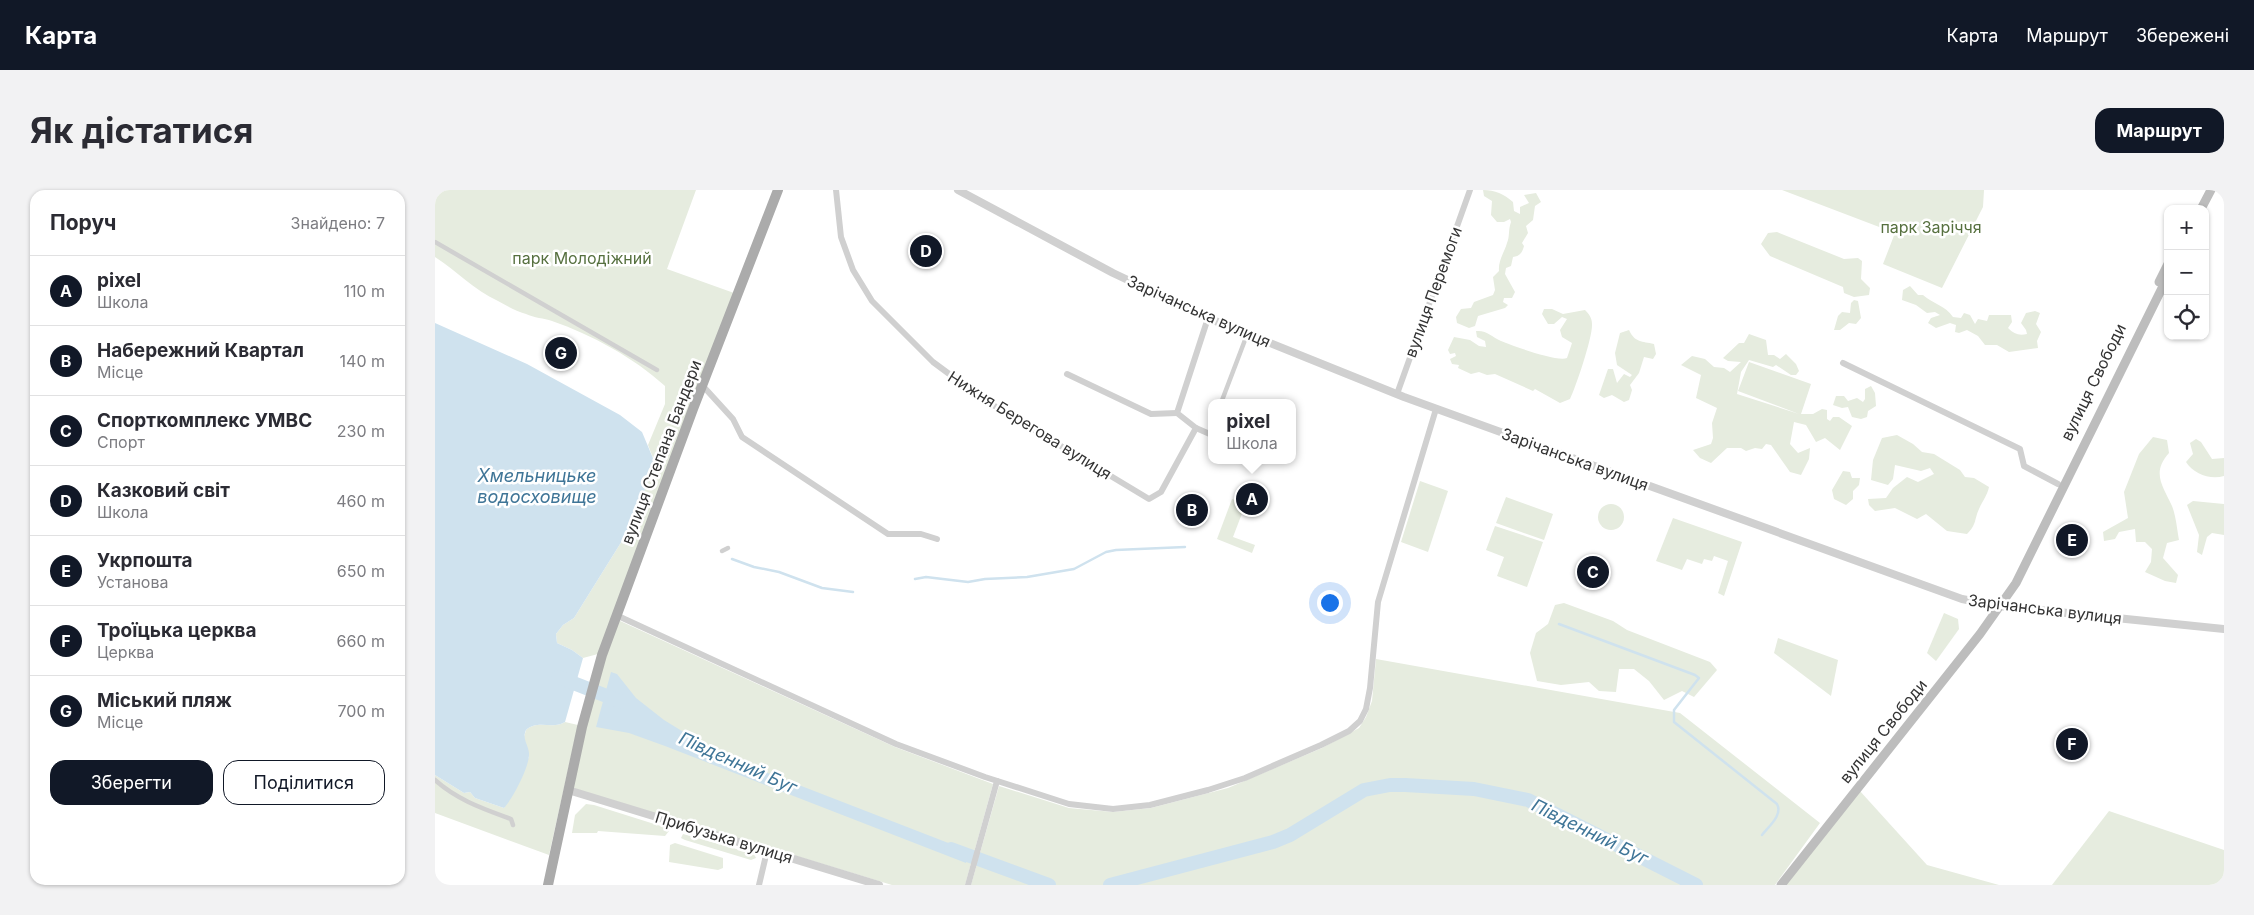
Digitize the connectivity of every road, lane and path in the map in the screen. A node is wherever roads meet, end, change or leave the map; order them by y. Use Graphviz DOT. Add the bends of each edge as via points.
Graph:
graph roads {
  1 [pos="779,190"];
  2 [pos="836,190"];
  3 [pos="958,190"];
  4 [pos="1470,190"];
  5 [pos="2204,190"];
  6 [pos="2211,190"];
  7 [pos="2197,205"];
  8 [pos="2203,205"];
  9 [pos="435,242"];
  10 [pos="2164,272"];
  11 [pos="2164,284"];
  12 [pos="1208,318"];
  13 [pos="1245,340"];
  14 [pos="1843,363"];
  15 [pos="657,370"];
  16 [pos="1067,374"];
  17 [pos="702,385"];
  18 [pos="2107,393"];
  19 [pos="1397,394"];
  20 [pos="1223,399"];
  21 [pos="1436,409"];
  22 [pos="1177,414"];
  23 [pos="1196,428"];
  24 [pos="1208,431"];
  25 [pos="2062,482"];
  26 [pos="937,539"];
  27 [pos="728,548"];
  28 [pos="722,551"];
  29 [pos="1999,606"];
  30 [pos="616,615"];
  31 [pos="2224,629"];
  32 [pos="435,780"];
  33 [pos="997,781"];
  34 [pos="568,790"];
  35 [pos="513,825"];
  36 [pos="767,851"];
  37 [pos="549,885"];
  38 [pos="759,885"];
  39 [pos="879,885"];
  40 [pos="968,885"];
  41 [pos="1781,885"];
  1 -- 17 [label="main road, вулиця Степана Бандери"];
  2 -- 23 [label="street, Нижня Берегова вулиця" via="841,237 853,270 872,301 933,362 983,399 1149,499 1166,484"];
  3 -- 12 [label="street, Зарічанська вулиця" via="1113,273"];
  4 -- 19 [label="street, вулиця Перемоги"];
  5 -- 7 [label="main road"];
  6 -- 8 [label="main road"];
  9 -- 15 [label="street"];
  10 -- 18 [label="main road, вулиця Свободи"];
  11 -- 18 [label="main road, вулиця Свободи"];
  12 -- 19 [label="street, Зарічанська вулиця"];
  12 -- 22 [label="street"];
  13 -- 20 [label="street"];
  14 -- 25 [label="street" via="2020,449 2024,466"];
  16 -- 22 [label="street" via="1151,414"];
  17 -- 26 [label="street" via="733,419 742,437 888,534 921,534"];
  17 -- 30 [label="main road, вулиця Степана Бандери"];
  18 -- 25 [label="main road, вулиця Свободи"];
  19 -- 21 [label="street, Зарічанська вулиця"];
  21 -- 29 [label="street, Зарічанська вулиця" via="1963,599"];
  21 -- 33 [label="street" via="1378,602 1369,700 1357,725 1321,745 1245,778 1150,805 1113,809 1069,804"];
  22 -- 23 [label="street"];
  23 -- 24 [label="street"];
  25 -- 29 [label="main road, вулиця Свободи"];
  27 -- 28 [label="street"];
  29 -- 31 [label="street, Зарічанська вулиця"];
  29 -- 41 [label="main road, вулиця Свободи"];
  30 -- 33 [label="street" via="896,744"];
  30 -- 34 [label="main road, вулиця Степана Бандери" via="582,727"];
  32 -- 35 [label="street" via="472,804 511,819"];
  33 -- 40 [label="street"];
  34 -- 36 [label="street, Прибузька вулиця"];
  34 -- 37 [label="main road, вулиця Степана Бандери"];
  36 -- 38 [label="street"];
  36 -- 39 [label="street, Прибузька вулиця"];
}
